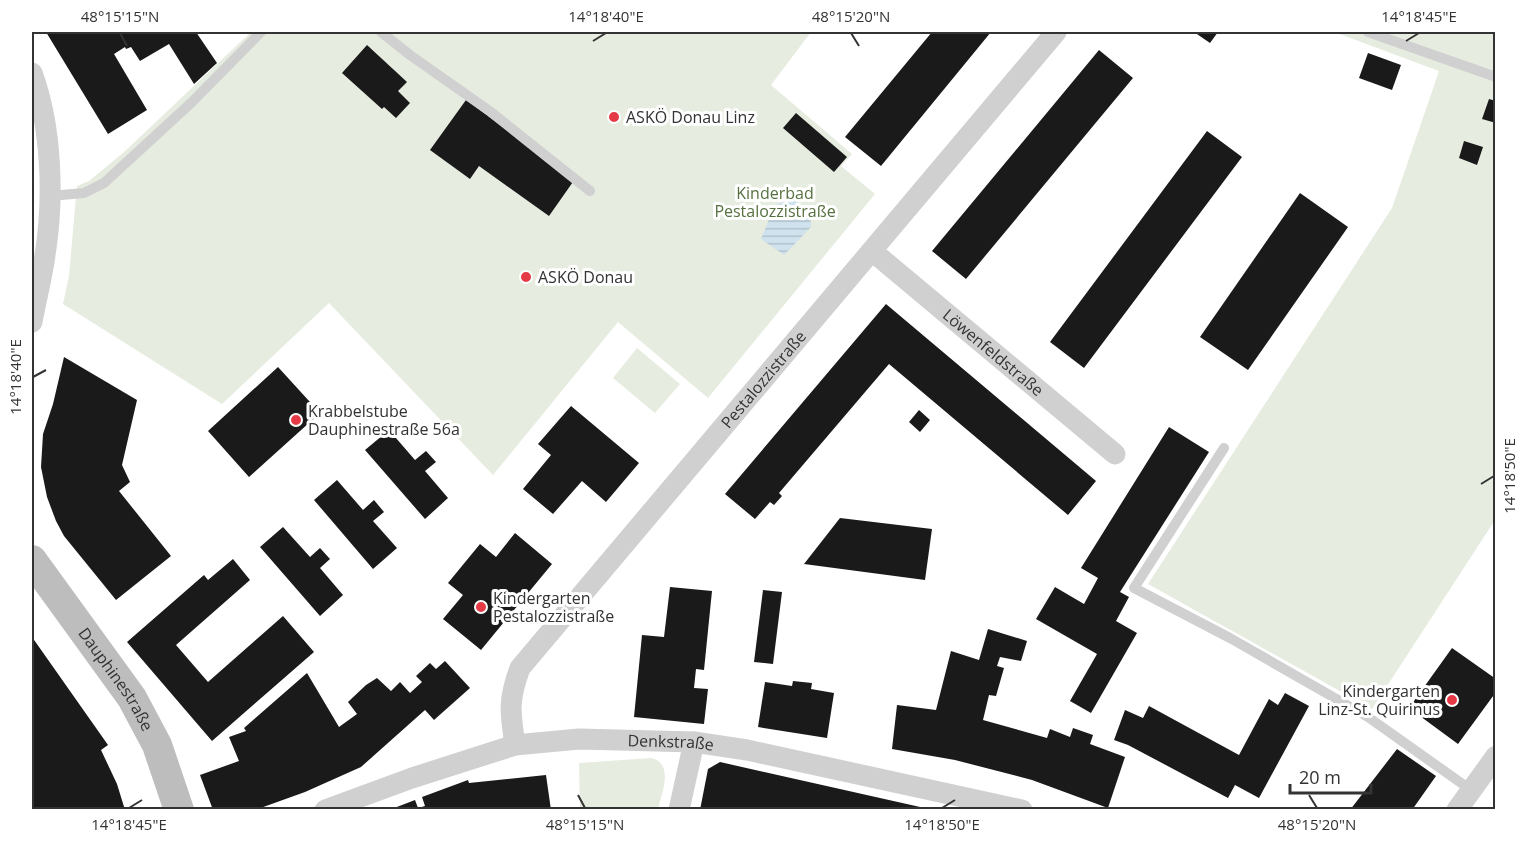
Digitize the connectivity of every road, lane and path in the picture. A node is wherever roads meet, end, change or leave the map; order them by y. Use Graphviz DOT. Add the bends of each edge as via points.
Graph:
graph roads {
  1 [pos="261,32"];
  2 [pos="381,32"];
  3 [pos="1056,32"];
  4 [pos="1368,32"];
  5 [pos="32,74"];
  6 [pos="1496,77"];
  7 [pos="590,191"];
  8 [pos="50,196"];
  9 [pos="872,251"];
  10 [pos="38,254"];
  11 [pos="32,322"];
  12 [pos="1224,448"];
  13 [pos="1115,454"];
  14 [pos="32,560"];
  15 [pos="694,742"];
  16 [pos="515,745"];
  17 [pos="1496,756"];
  18 [pos="1471,790"];
  19 [pos="179,810"];
  20 [pos="325,810"];
  21 [pos="679,810"];
  22 [pos="1022,810"];
  23 [pos="1457,810"];
  1 -- 8 [label="lane" via="104,183 84,193"];
  2 -- 7 [label="lane"];
  3 -- 9 [label="street, Pestalozzistraße"];
  4 -- 6 [label="lane"];
  5 -- 8 [label="street" via="44,125"];
  8 -- 10 [label="street"];
  9 -- 13 [label="street, Löwenfeldstraße"];
  9 -- 16 [label="street, Pestalozzistraße" via="520,668 512,690 510,715"];
  10 -- 11 [label="street"];
  12 -- 18 [label="lane" via="1134,588 1368,717"];
  14 -- 19 [label="main road, Dauphinestraße" via="132,698 157,744"];
  15 -- 16 [label="street, Denkstraße" via="579,739"];
  15 -- 21 [label="street"];
  15 -- 22 [label="street, Denkstraße" via="776,754"];
  16 -- 20 [label="street, Denkstraße" via="412,777"];
  17 -- 18 [label="street"];
  18 -- 23 [label="street"];
}
